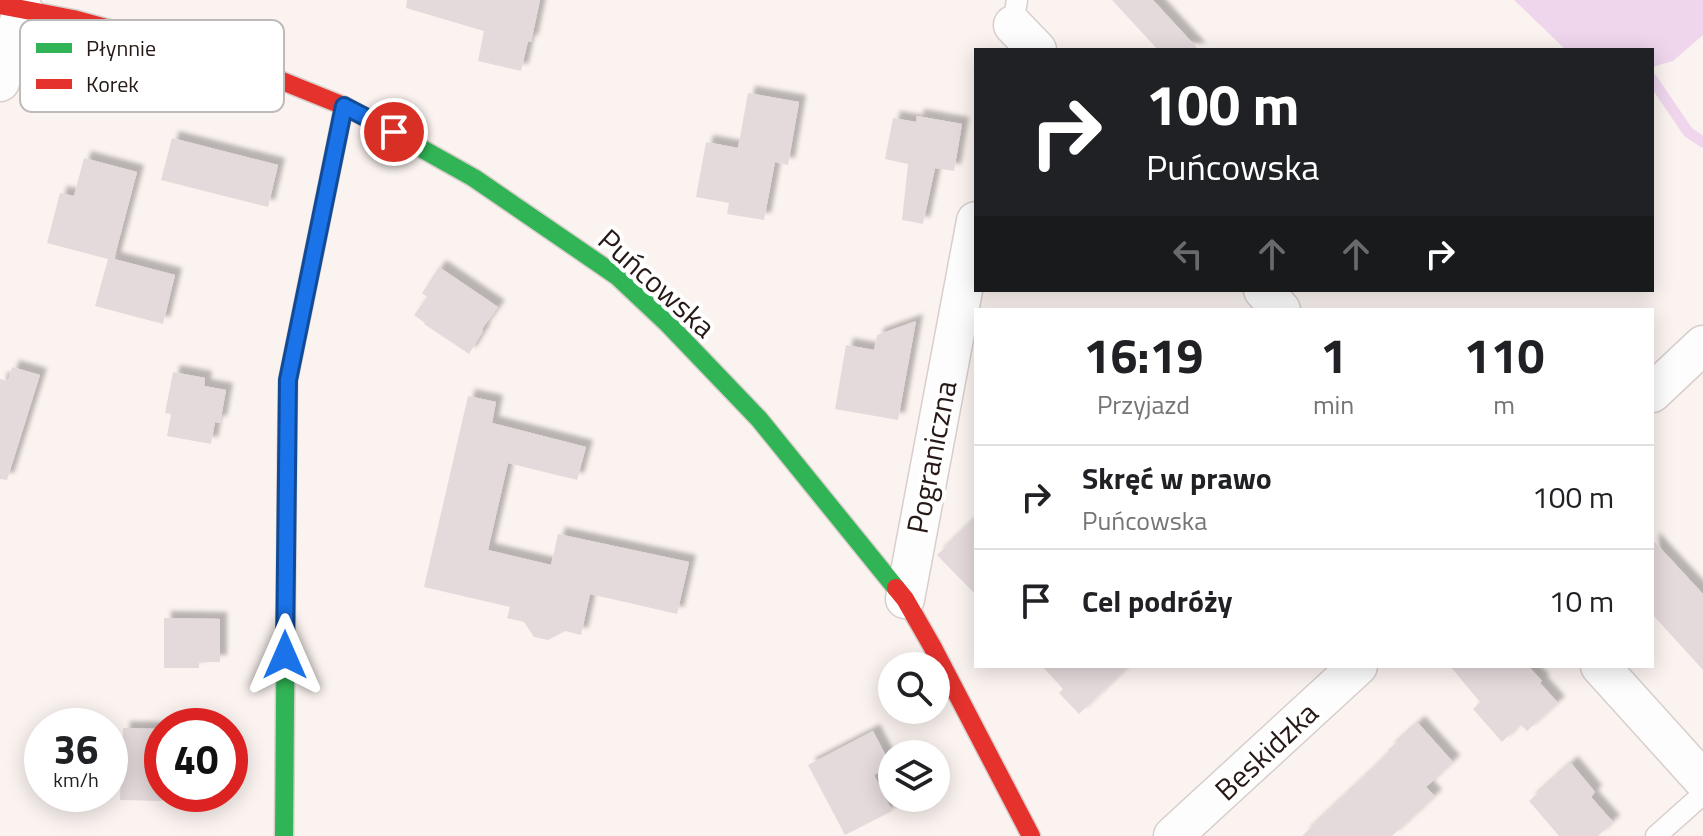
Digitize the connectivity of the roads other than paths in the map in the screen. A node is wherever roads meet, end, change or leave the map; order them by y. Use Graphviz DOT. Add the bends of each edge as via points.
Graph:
graph roads {
  1 [pos="12,7"];
  2 [pos="77,20"];
  3 [pos="0,82"];
  4 [pos="284,82"];
  5 [pos="344,106"];
  6 [pos="974,232"];
  7 [pos="1265,292"];
  8 [pos="1279,308"];
  9 [pos="1703,345"];
  10 [pos="1654,391"];
  11 [pos="905,599"];
  12 [pos="1356,668"];
  13 [pos="1602,668"];
  14 [pos="1703,780"];
  15 [pos="1703,794"];
  16 [pos="284,836"];
  17 [pos="1031,836"];
  18 [pos="1173,836"];
  19 [pos="1656,836"];
  1 -- 2 [label="street, Puńcowska"];
  1 -- 3 [label="street"];
  4 -- 5 [label="street, Puńcowska"];
  5 -- 11 [label="street, Puńcowska" via="474,178 617,276 759,419"];
  5 -- 16 [label="street" via="288,380"];
  6 -- 11 [label="street, Pograniczna"];
  7 -- 8 [label="street"];
  9 -- 10 [label="street"];
  11 -- 17 [label="street, Puńcowska"];
  12 -- 18 [label="street, Beskidzka"];
  13 -- 14 [label="street"];
  15 -- 19 [label="lane"];
}
